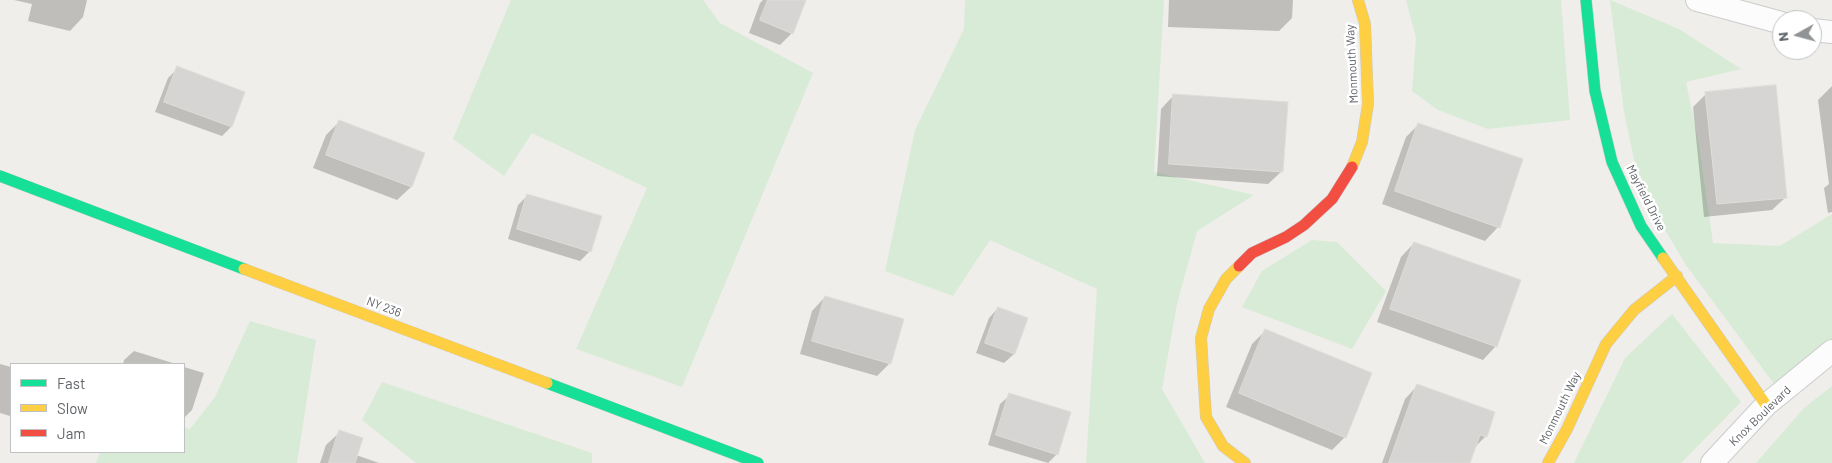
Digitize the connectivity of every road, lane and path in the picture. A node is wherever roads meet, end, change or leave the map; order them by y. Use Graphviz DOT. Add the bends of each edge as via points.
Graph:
graph roads {
  1 [pos="1358,0"];
  2 [pos="1586,0"];
  3 [pos="1697,0"];
  4 [pos="1772,20"];
  5 [pos="0,176"];
  6 [pos="1676,276"];
  7 [pos="1832,351"];
  8 [pos="1766,406"];
  9 [pos="758,463"];
  10 [pos="1245,463"];
  11 [pos="1548,463"];
  12 [pos="1712,463"];
  1 -- 10 [label="street, Monmouth Way" via="1365,24 1368,104 1362,142 1349,174 1332,199 1304,225 1252,253 1226,279 1209,310 1201,338 1206,417 1223,446"];
  2 -- 6 [label="street, Mayfield Drive" via="1595,91 1612,162 1641,226"];
  3 -- 4 [label="street"];
  5 -- 9 [label="street, NY 236 / NY 236"];
  6 -- 8 [label="street, Mayfield Drive"];
  6 -- 11 [label="street, Monmouth Way" via="1634,310 1606,344"];
  7 -- 8 [label="street, Knox Boulevard"];
  8 -- 12 [label="street, Knox Boulevard"];
}
